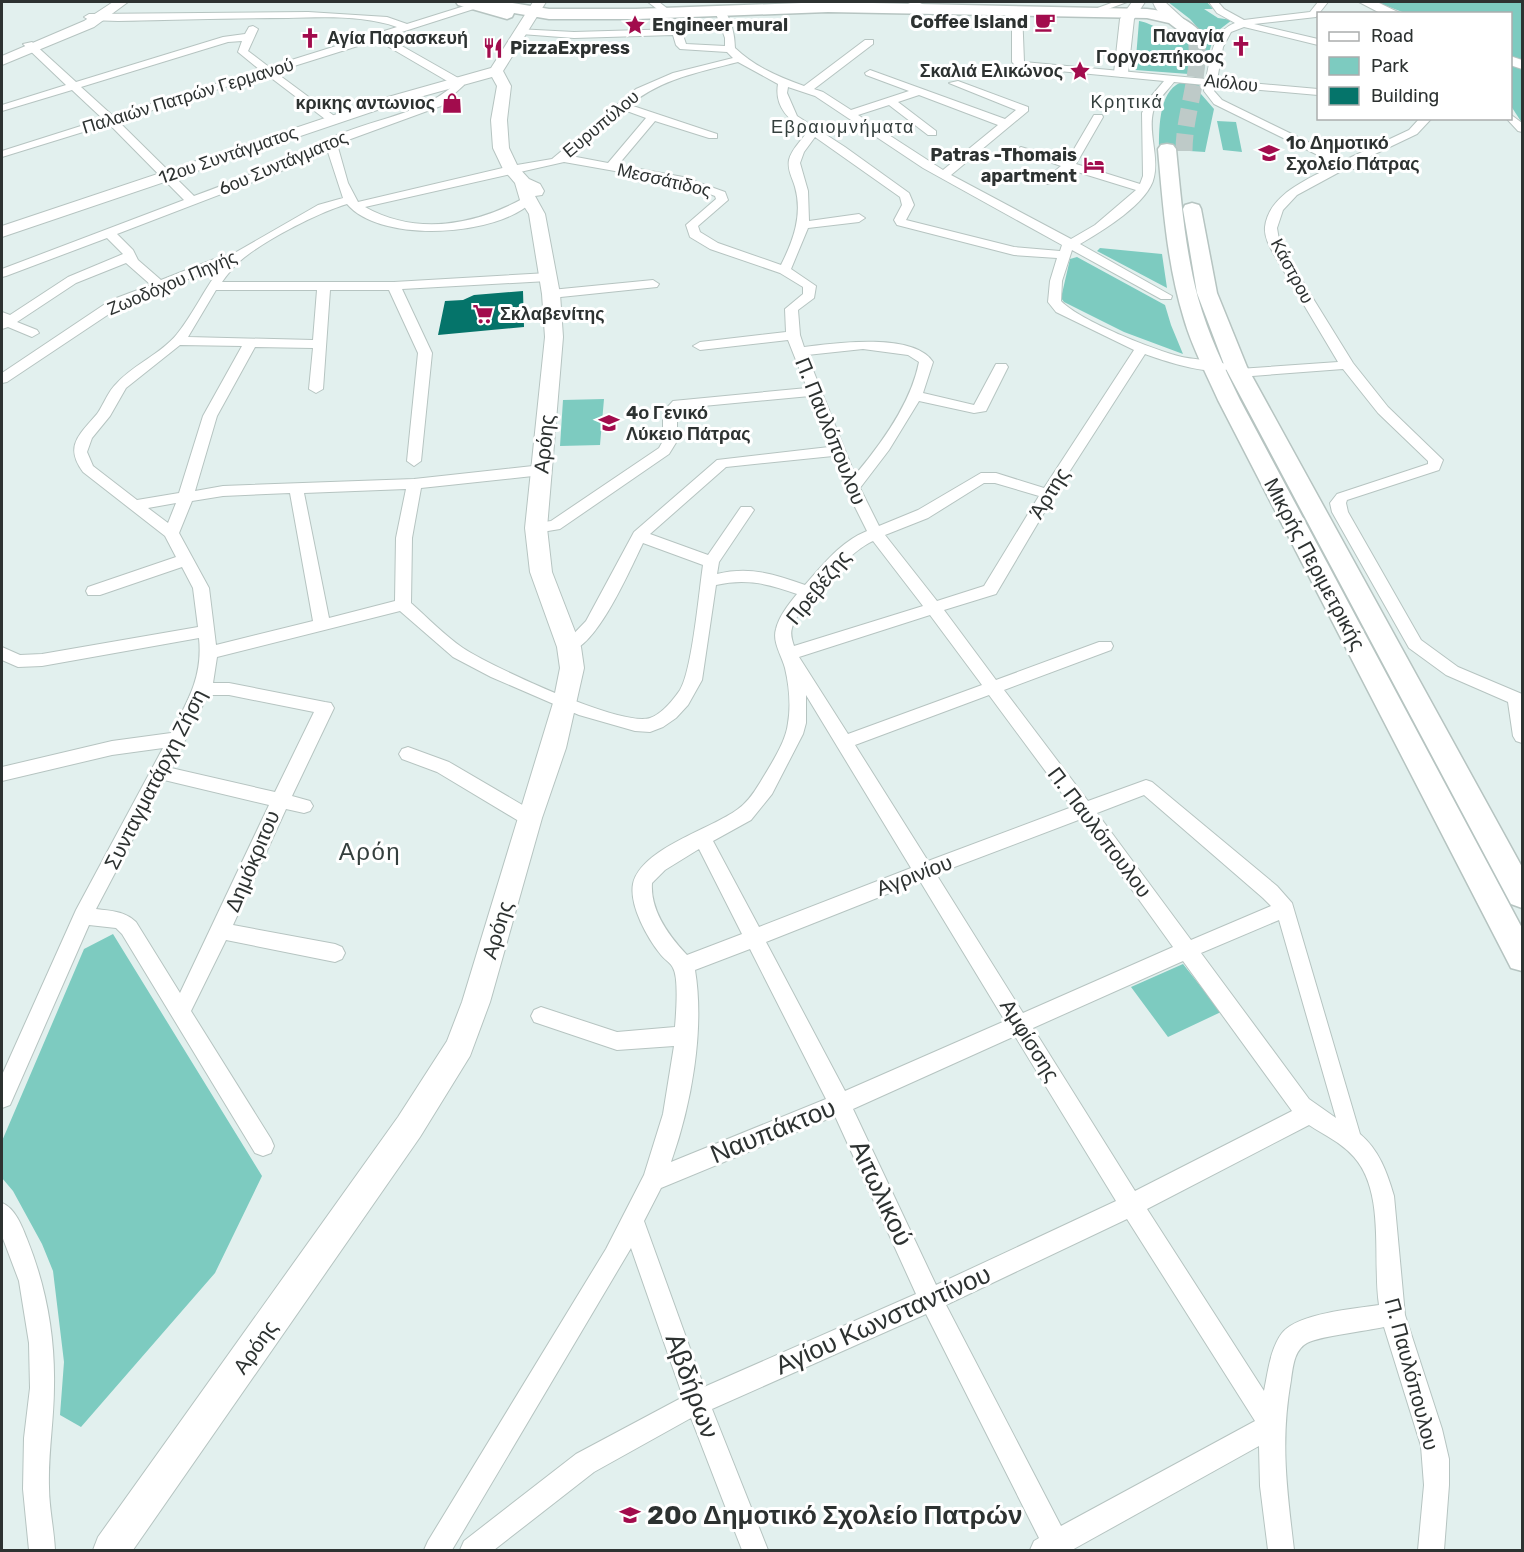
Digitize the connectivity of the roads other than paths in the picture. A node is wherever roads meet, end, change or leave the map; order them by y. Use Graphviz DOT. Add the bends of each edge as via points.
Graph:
graph roads {
  1 [pos="111,2"];
  2 [pos="121,2"];
  3 [pos="346,2"];
  4 [pos="652,2"];
  5 [pos="911,2"];
  6 [pos="1158,2"];
  7 [pos="1322,2"];
  8 [pos="1366,2"];
  9 [pos="466,5"];
  10 [pos="1216,5"];
  11 [pos="719,6"];
  12 [pos="1130,6"];
  13 [pos="1021,7"];
  14 [pos="1093,8"];
  15 [pos="927,9"];
  16 [pos="1390,12"];
  17 [pos="668,13"];
  18 [pos="259,16"];
  19 [pos="327,16"];
  20 [pos="530,16"];
  21 [pos="94,18"];
  22 [pos="1245,22"];
  23 [pos="403,24"];
  24 [pos="1187,32"];
  25 [pos="378,36"];
  26 [pos="248,37"];
  27 [pos="869,42"];
  28 [pos="1317,42"];
  29 [pos="31,46"];
  30 [pos="730,49"];
  31 [pos="2,54"];
  32 [pos="740,59"];
  33 [pos="2,61"];
  34 [pos="268,71"];
  35 [pos="496,71"];
  36 [pos="870,73"];
  37 [pos="1121,73"];
  38 [pos="1172,78"];
  39 [pos="456,81"];
  40 [pos="1209,81"];
  41 [pos="954,83"];
  42 [pos="784,84"];
  43 [pos="74,86"];
  44 [pos="807,88"];
  45 [pos="918,92"];
  46 [pos="1317,92"];
  47 [pos="890,101"];
  48 [pos="621,106"];
  49 [pos="2,108"];
  50 [pos="851,114"];
  51 [pos="653,116"];
  52 [pos="1098,117"];
  53 [pos="111,120"];
  54 [pos="333,120"];
  55 [pos="1425,120"];
  56 [pos="1004,123"];
  57 [pos="813,132"];
  58 [pos="932,133"];
  59 [pos="713,136"];
  60 [pos="331,142"];
  61 [pos="1021,150"];
  62 [pos="1175,150"];
  63 [pos="2,154"];
  64 [pos="562,158"];
  65 [pos="1070,165"];
  66 [pos="1348,165"];
  67 [pos="610,167"];
  68 [pos="511,169"];
  69 [pos="944,175"];
  70 [pos="168,176"];
  71 [pos="1048,182"];
  72 [pos="1144,189"];
  73 [pos="191,200"];
  74 [pos="352,202"];
  75 [pos="533,207"];
  76 [pos="859,218"];
  77 [pos="803,225"];
  78 [pos="2,232"];
  79 [pos="110,234"];
  80 [pos="1067,249"];
  81 [pos="130,257"];
  82 [pos="234,259"];
  83 [pos="784,270"];
  84 [pos="2,273"];
  85 [pos="653,284"];
  86 [pos="159,285"];
  87 [pos="550,285"];
  88 [pos="212,286"];
  89 [pos="324,286"];
  90 [pos="394,286"];
  91 [pos="1166,296"];
  92 [pos="4,320"];
  93 [pos="32,333"];
  94 [pos="178,341"];
  95 [pos="250,343"];
  96 [pos="797,343"];
  97 [pos="319,344"];
  98 [pos="700,346"];
  99 [pos="1142,348"];
  100 [pos="1347,364"];
  101 [pos="1001,368"];
  102 [pos="1229,369"];
  103 [pos="2,379"];
  104 [pos="316,389"];
  105 [pos="815,391"];
  106 [pos="913,395"];
  107 [pos="838,451"];
  108 [pos="414,461"];
  109 [pos="542,470"];
  110 [pos="414,483"];
  111 [pos="852,487"];
  112 [pos="296,488"];
  113 [pos="1048,494"];
  114 [pos="186,496"];
  115 [pos="135,505"];
  116 [pos="746,510"];
  117 [pos="536,528"];
  118 [pos="171,533"];
  119 [pos="875,533"];
  120 [pos="639,536"];
  121 [pos="185,561"];
  122 [pos="711,562"];
  123 [pos="709,580"];
  124 [pos="94,591"];
  125 [pos="807,592"];
  126 [pos="403,605"];
  127 [pos="935,610"];
  128 [pos="322,626"];
  129 [pos="208,631"];
  130 [pos="569,646"];
  131 [pos="1105,646"];
  132 [pos="2,653"];
  133 [pos="209,653"];
  134 [pos="789,654"];
  135 [pos="992,688"];
  136 [pos="203,689"];
  137 [pos="1519,699"];
  138 [pos="565,703"];
  139 [pos="1522,736"];
  140 [pos="177,739"];
  141 [pos="845,742"];
  142 [pos="408,754"];
  143 [pos="160,772"];
  144 [pos="2,774"];
  145 [pos="278,801"];
  146 [pos="304,806"];
  147 [pos="1085,811"];
  148 [pos="529,818"];
  149 [pos="702,837"];
  150 [pos="924,871"];
  151 [pos="1522,895"];
  152 [pos="1282,904"];
  153 [pos="83,916"];
  154 [pos="222,931"];
  155 [pos="754,938"];
  156 [pos="1187,950"];
  157 [pos="335,953"];
  158 [pos="1522,958"];
  159 [pos="683,966"];
  160 [pos="180,1013"];
  161 [pos="541,1016"];
  162 [pos="1020,1024"];
  163 [pos="686,1036"];
  164 [pos="2,1098"];
  165 [pos="840,1104"];
  166 [pos="1309,1114"];
  167 [pos="1350,1137"];
  168 [pos="263,1146"];
  169 [pos="653,1180"];
  170 [pos="1131,1205"];
  171 [pos="2,1214"];
  172 [pos="633,1221"];
  173 [pos="931,1300"];
  174 [pos="1392,1314"];
  175 [pos="696,1402"];
  176 [pos="1272,1425"];
  177 [pos="1053,1548"];
  178 [pos="42,1551"];
  179 [pos="111,1551"];
  180 [pos="437,1551"];
  181 [pos="473,1551"];
  182 [pos="755,1551"];
  183 [pos="1281,1551"];
  184 [pos="1431,1551"];
  1 -- 21 [label="street"];
  2 -- 21 [label="street"];
  3 -- 19 [label="street"];
  4 -- 17 [label="street"];
  5 -- 15 [label="street"];
  6 -- 24 [label="street"];
  7 -- 22 [label="street" via="1313,15"];
  8 -- 16 [label="street"];
  9 -- 20 [label="main road"];
  9 -- 23 [label="street, Παλαιών Πατρών Γερμανού" via="432,20"];
  10 -- 22 [label="street"];
  11 -- 15 [label="main road"];
  11 -- 17 [label="main road"];
  11 -- 30 [label="street"];
  12 -- 14 [label="main road"];
  12 -- 24 [label="main road"];
  12 -- 37 [label="street"];
  13 -- 14 [label="main road"];
  13 -- 15 [label="main road"];
  13 -- 37 [label="street, Αιόλου" via="1017,63"];
  17 -- 20 [label="main road" via="558,20"];
  18 -- 19 [label="street"];
  18 -- 21 [label="street"];
  18 -- 26 [label="street"];
  19 -- 23 [label="street"];
  20 -- 30 [label="street" via="583,35 676,32 684,47"];
  20 -- 35 [label="street"];
  21 -- 29 [label="street"];
  22 -- 28 [label="street"];
  22 -- 40 [label="street" via="1224,32"];
  23 -- 25 [label="street, Παλαιών Πατρών Γερμανού"];
  25 -- 34 [label="street, Παλαιών Πατρών Γερμανού"];
  25 -- 39 [label="street"];
  26 -- 34 [label="street" via="243,52"];
  26 -- 43 [label="street" via="227,39"];
  27 -- 44 [label="street"];
  29 -- 31 [label="street"];
  29 -- 33 [label="street"];
  29 -- 43 [label="street"];
  30 -- 32 [label="street"];
  32 -- 42 [label="street"];
  32 -- 48 [label="street, Ευρυπύλου" via="663,80"];
  34 -- 53 [label="street, Παλαιών Πατρών Γερμανού"];
  34 -- 54 [label="street"];
  35 -- 39 [label="street"];
  35 -- 68 [label="street" via="504,89 499,142"];
  36 -- 45 [label="street"];
  37 -- 38 [label="street, Αιόλου"];
  38 -- 40 [label="street, Αιόλου"];
  38 -- 72 [label="street" via="1147,112 1149,176"];
  39 -- 54 [label="street, 12ου Συντάγματος"];
  39 -- 60 [label="street, 6ου Συντάγματος" via="459,85 455,91 440,103"];
  40 -- 46 [label="street, Αιόλου"];
  40 -- 66 [label="street" via="1209,93 1218,102"];
  41 -- 56 [label="street" via="1024,108"];
  42 -- 44 [label="street"];
  42 -- 57 [label="street" via="782,93 790,116"];
  43 -- 49 [label="street"];
  43 -- 53 [label="street"];
  44 -- 50 [label="street"];
  45 -- 47 [label="street"];
  45 -- 56 [label="street"];
  47 -- 50 [label="street"];
  47 -- 58 [label="street"];
  48 -- 51 [label="street"];
  48 -- 64 [label="street, Ευρυπύλου"];
  50 -- 69 [label="street"];
  51 -- 59 [label="street"];
  51 -- 67 [label="street"];
  52 -- 65 [label="street"];
  53 -- 63 [label="street, Παλαιών Πατρών Γερμανού"];
  53 -- 70 [label="street"];
  54 -- 70 [label="street, 12ου Συντάγματος"];
  55 -- 66 [label="street, Κάστρου" via="1413,132"];
  56 -- 69 [label="street"];
  57 -- 77 [label="street" via="794,163 802,190"];
  57 -- 80 [label="street" via="905,195 908,204 900,220 925,230 1014,251"];
  60 -- 73 [label="street, 6ου Συντάγματος" via="275,170"];
  60 -- 74 [label="street"];
  61 -- 65 [label="street"];
  62 -- 102 [label="main road, Μικρής Περιμετρικής" via="1207,293"];
  64 -- 67 [label="street, Μεσσάτιδος"];
  64 -- 68 [label="street, Ευρυπύλου"];
  65 -- 71 [label="street"];
  65 -- 72 [label="street"];
  66 -- 100 [label="street, Κάστρου" via="1287,198 1273,215 1271,228 1282,258"];
  67 -- 83 [label="street, Μεσσάτιδος" via="679,179 719,192 720,203 694,222 694,234 714,246"];
  68 -- 74 [label="street, Ευρυπύλου"];
  68 -- 75 [label="street, Αρόης" via="523,182"];
  69 -- 80 [label="street"];
  70 -- 73 [label="street"];
  70 -- 78 [label="street, 12ου Συντάγματος"];
  72 -- 80 [label="street" via="1105,224"];
  73 -- 79 [label="street, 6ου Συντάγματος"];
  74 -- 75 [label="street" via="374,216 405,226 444,230"];
  74 -- 82 [label="street, Ζωοδόχου Πηγής" via="322,208"];
  75 -- 87 [label="street, Αρόης"];
  76 -- 77 [label="street"];
  77 -- 83 [label="street" via="802,236"];
  79 -- 81 [label="street"];
  79 -- 84 [label="street, 6ου Συντάγματος"];
  80 -- 91 [label="street"];
  80 -- 99 [label="street" via="1053,295 1056,306"];
  81 -- 86 [label="street"];
  81 -- 92 [label="street" via="72,280"];
  82 -- 86 [label="street, Ζωοδόχου Πηγής"];
  82 -- 88 [label="street, Συνταγματάρχη Ζήση"];
  83 -- 96 [label="street, Π. Παυλόπουλου" via="804,280 811,291 791,309"];
  85 -- 87 [label="street"];
  86 -- 103 [label="street, Ζωοδόχου Πηγής" via="111,306"];
  87 -- 90 [label="street"];
  87 -- 109 [label="street, Αρόης" via="553,352"];
  88 -- 89 [label="street"];
  88 -- 94 [label="street, Συνταγματάρχη Ζήση"];
  89 -- 90 [label="street"];
  89 -- 97 [label="street"];
  90 -- 108 [label="street" via="425,353"];
  92 -- 93 [label="street"];
  94 -- 95 [label="street"];
  94 -- 115 [label="street, Συνταγματάρχη Ζήση" via="123,383 85,437 80,452 88,469"];
  95 -- 97 [label="street"];
  95 -- 114 [label="street" via="210,416"];
  96 -- 98 [label="street"];
  96 -- 105 [label="street, Π. Παυλόπουλου"];
  96 -- 106 [label="street" via="869,344 918,354 924,357 926,365"];
  97 -- 104 [label="street"];
  99 -- 102 [label="street"];
  99 -- 113 [label="street, Άρτης"];
  100 -- 102 [label="street"];
  100 -- 137 [label="street, Κάστρου" via="1383,410 1435,458 1436,465 1342,497 1338,502 1340,512 1415,644 1455,672"];
  101 -- 106 [label="street" via="981,408"];
  102 -- 151 [label="main road, Μικρής Περιμετρικής"];
  102 -- 158 [label="main road, Μικρής Περιμετρικής" via="1240,422"];
  105 -- 107 [label="street, Π. Παυλόπουλου"];
  105 -- 117 [label="street" via="678,404 671,409 670,441 664,451 555,525"];
  106 -- 111 [label="street" via="874,463"];
  107 -- 111 [label="street, Π. Παυλόπουλου"];
  107 -- 120 [label="street" via="722,463"];
  109 -- 110 [label="street"];
  109 -- 117 [label="street, Αρόης"];
  110 -- 112 [label="street"];
  110 -- 126 [label="street" via="404,538"];
  111 -- 119 [label="street, Π. Παυλόπουλου"];
  112 -- 114 [label="street"];
  112 -- 128 [label="street"];
  113 -- 119 [label="street, Πρεβέζης" via="996,478 981,478 923,514"];
  113 -- 127 [label="street, Άρτης" via="990,590"];
  114 -- 115 [label="street"];
  114 -- 118 [label="street"];
  115 -- 118 [label="street, Συνταγματάρχη Ζήση"];
  116 -- 122 [label="street"];
  117 -- 130 [label="street, Αρόης" via="541,572"];
  118 -- 121 [label="street, Συνταγματάρχη Ζήση"];
  119 -- 125 [label="street, Πρεβέζης" via="846,549"];
  119 -- 127 [label="street, Π. Παυλόπουλου"];
  120 -- 122 [label="street"];
  120 -- 130 [label="street" via="592,625"];
  121 -- 124 [label="street"];
  121 -- 129 [label="street, Συνταγματάρχη Ζήση" via="201,588"];
  122 -- 123 [label="street"];
  123 -- 125 [label="street" via="740,573 759,574"];
  123 -- 138 [label="street" via="694,680 688,694 661,720 639,726"];
  125 -- 134 [label="street, Πρεβέζης" via="783,628"];
  126 -- 128 [label="street"];
  126 -- 138 [label="street" via="462,654"];
  127 -- 134 [label="street, Άρτης"];
  127 -- 135 [label="street, Π. Παυλόπουλου"];
  128 -- 133 [label="street"];
  129 -- 132 [label="street" via="42,660 18,661"];
  129 -- 133 [label="street, Συνταγματάρχη Ζήση"];
  130 -- 138 [label="street, Αρόης" via="572,668"];
  131 -- 135 [label="street"];
  133 -- 136 [label="street, Συνταγματάρχη Ζήση"];
  134 -- 141 [label="street, Αμφίσσης"];
  134 -- 149 [label="street, Πρεβέζης" via="798,711 794,734 752,808"];
  135 -- 141 [label="street"];
  135 -- 147 [label="street, Π. Παυλόπουλου"];
  136 -- 140 [label="street, Συνταγματάρχη Ζήση"];
  136 -- 145 [label="street, Δημόκριτου" via="229,689 325,708"];
  137 -- 139 [label="street"];
  138 -- 148 [label="street, Αρόης"];
  140 -- 143 [label="street, Συνταγματάρχη Ζήση"];
  140 -- 144 [label="street" via="112,748"];
  141 -- 150 [label="street, Αμφίσσης"];
  142 -- 148 [label="street" via="443,767"];
  143 -- 145 [label="street"];
  143 -- 153 [label="street, Συνταγματάρχη Ζήση"];
  145 -- 146 [label="street"];
  145 -- 154 [label="street, Δημόκριτου"];
  147 -- 150 [label="street, Αγρινίου"];
  147 -- 152 [label="street, Αγρινίου" via="1146,787"];
  147 -- 156 [label="street, Π. Παυλόπουλου"];
  148 -- 179 [label="street, Αρόης" via="469,1024 449,1066"];
  149 -- 155 [label="street, Αιτωλικού"];
  149 -- 159 [label="street, Πρεβέζης" via="647,873 642,885 648,917"];
  150 -- 155 [label="street, Αγρινίου"];
  150 -- 162 [label="street, Αμφίσσης"];
  152 -- 156 [label="street, Ναυπάκτου"];
  152 -- 167 [label="street"];
  153 -- 160 [label="street" via="121,920"];
  153 -- 164 [label="street, Συνταγματάρχη Ζήση"];
  154 -- 157 [label="street"];
  154 -- 160 [label="street, Δημόκριτου"];
  155 -- 159 [label="street, Αγρινίου"];
  155 -- 165 [label="street, Αιτωλικού"];
  156 -- 162 [label="street, Ναυπάκτου"];
  156 -- 166 [label="street, Π. Παυλόπουλου"];
  159 -- 163 [label="street"];
  160 -- 168 [label="street"];
  161 -- 163 [label="street" via="617,1041"];
  162 -- 165 [label="street, Ναυπάκτου"];
  162 -- 170 [label="street, Αμφίσσης"];
  163 -- 169 [label="street" via="674,1114"];
  165 -- 169 [label="street, Ναυπάκτου"];
  165 -- 173 [label="street, Αιτωλικού"];
  166 -- 167 [label="street, Π. Παυλόπουλου"];
  166 -- 170 [label="street, Αγίου Κωνσταντίνου"];
  167 -- 174 [label="street, Π. Παυλόπουλου" via="1368,1157 1383,1193"];
  169 -- 172 [label="street"];
  170 -- 173 [label="street, Αγίου Κωνσταντίνου"];
  170 -- 176 [label="street, Αμφίσσης"];
  171 -- 178 [label="street" via="31,1281 40,1343 42,1389 36,1489"];
  172 -- 175 [label="street, Αβδήρων"];
  172 -- 180 [label="street"];
  173 -- 175 [label="street, Αγίου Κωνσταντίνου"];
  173 -- 177 [label="street, Αιτωλικού"];
  174 -- 176 [label="street" via="1317,1327 1292,1339 1281,1369"];
  174 -- 184 [label="street, Π. Παυλόπουλου" via="1434,1446 1437,1482"];
  175 -- 181 [label="street, Αγίου Κωνσταντίνου" via="585,1463"];
  175 -- 182 [label="street, Αβδήρων"];
  176 -- 177 [label="street"];
  176 -- 183 [label="street" via="1273,1497"];
}
